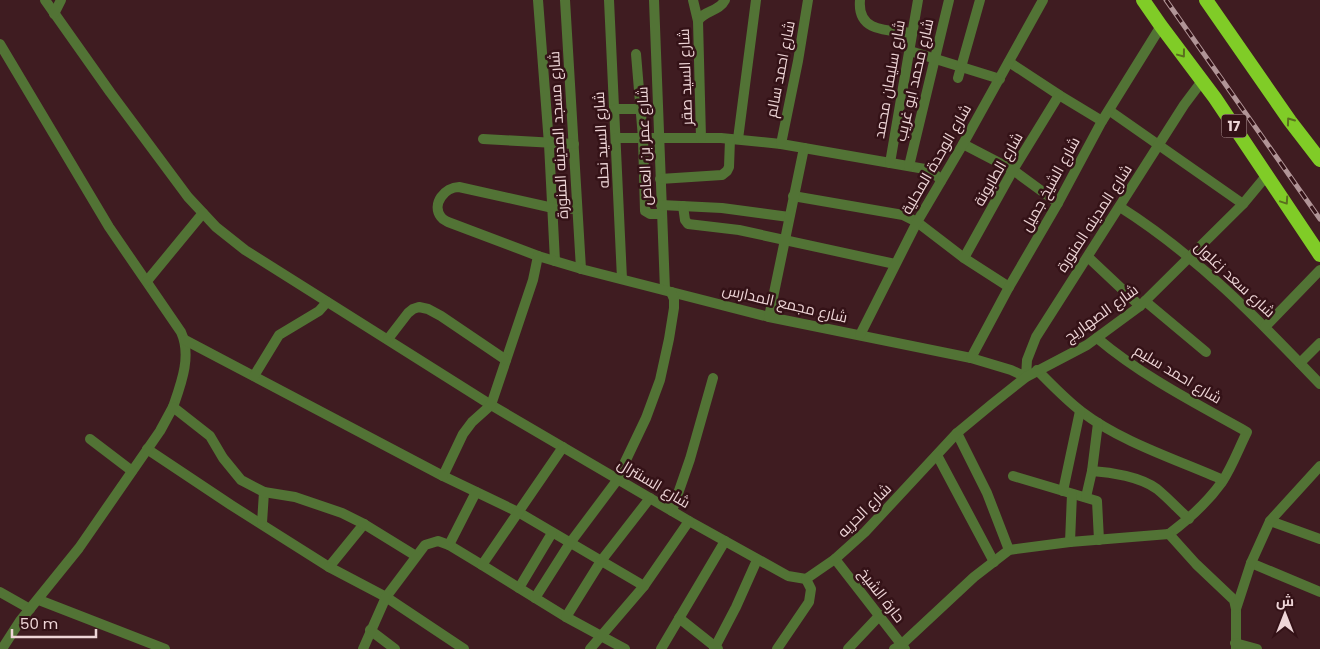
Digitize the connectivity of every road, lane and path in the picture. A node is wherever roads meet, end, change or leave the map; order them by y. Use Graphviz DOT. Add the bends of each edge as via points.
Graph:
graph roads {
  1 [pos="45,0"];
  2 [pos="61,0"];
  3 [pos="538,0"];
  4 [pos="564,0"];
  5 [pos="610,0"];
  6 [pos="654,0"];
  7 [pos="693,0"];
  8 [pos="725,0"];
  9 [pos="756,0"];
  10 [pos="808,0"];
  11 [pos="860,0"];
  12 [pos="918,0"];
  13 [pos="949,0"];
  14 [pos="980,0"];
  15 [pos="1043,0"];
  16 [pos="1143,0"];
  17 [pos="1206,0"];
  18 [pos="54,14"];
  19 [pos="698,21"];
  20 [pos="1161,26"];
  21 [pos="912,33"];
  22 [pos="0,46"];
  23 [pos="910,51"];
  24 [pos="636,54"];
  25 [pos="934,59"];
  26 [pos="1009,62"];
  27 [pos="962,67"];
  28 [pos="958,78"];
  29 [pos="1000,79"];
  30 [pos="1202,81"];
  31 [pos="1059,95"];
  32 [pos="615,109"];
  33 [pos="641,109"];
  34 [pos="1110,111"];
  35 [pos="1102,121"];
  36 [pos="616,138"];
  37 [pos="643,138"];
  38 [pos="658,138"];
  39 [pos="701,138"];
  40 [pos="483,139"];
  41 [pos="734,139"];
  42 [pos="549,144"];
  43 [pos="574,144"];
  44 [pos="781,144"];
  45 [pos="963,144"];
  46 [pos="1159,145"];
  47 [pos="804,148"];
  48 [pos="1320,160"];
  49 [pos="890,163"];
  50 [pos="909,166"];
  51 [pos="1013,170"];
  52 [pos="1267,175"];
  53 [pos="660,180"];
  54 [pos="941,181"];
  55 [pos="794,196"];
  56 [pos="1058,202"];
  57 [pos="1243,204"];
  58 [pos="683,206"];
  59 [pos="1120,207"];
  60 [pos="553,208"];
  61 [pos="577,209"];
  62 [pos="661,210"];
  63 [pos="203,213"];
  64 [pos="789,217"];
  65 [pos="918,222"];
  66 [pos="784,240"];
  67 [pos="1320,255"];
  68 [pos="538,256"];
  69 [pos="1088,257"];
  70 [pos="1190,257"];
  71 [pos="964,258"];
  72 [pos="554,261"];
  73 [pos="895,264"];
  74 [pos="581,269"];
  75 [pos="1320,270"];
  76 [pos="622,279"];
  77 [pos="147,281"];
  78 [pos="1009,287"];
  79 [pos="668,291"];
  80 [pos="327,302"];
  81 [pos="1142,303"];
  82 [pos="769,317"];
  83 [pos="1265,327"];
  84 [pos="860,336"];
  85 [pos="1097,338"];
  86 [pos="388,339"];
  87 [pos="185,340"];
  88 [pos="1320,343"];
  89 [pos="1206,352"];
  90 [pos="970,358"];
  91 [pos="506,360"];
  92 [pos="1300,363"];
  93 [pos="1037,370"];
  94 [pos="254,376"];
  95 [pos="1026,377"];
  96 [pos="713,378"];
  97 [pos="1320,384"];
  98 [pos="491,404"];
  99 [pos="173,407"];
  100 [pos="1080,411"];
  101 [pos="1098,423"];
  102 [pos="957,433"];
  103 [pos="90,439"];
  104 [pos="563,447"];
  105 [pos="147,449"];
  106 [pos="937,455"];
  107 [pos="1320,466"];
  108 [pos="132,471"];
  109 [pos="1092,471"];
  110 [pos="442,476"];
  111 [pos="1013,476"];
  112 [pos="617,479"];
  113 [pos="1223,480"];
  114 [pos="264,492"];
  115 [pos="476,492"];
  116 [pos="1067,492"];
  117 [pos="1086,497"];
  118 [pos="650,498"];
  119 [pos="672,511"];
  120 [pos="518,512"];
  121 [pos="1188,519"];
  122 [pos="1270,521"];
  123 [pos="689,522"];
  124 [pos="262,524"];
  125 [pos="364,524"];
  126 [pos="552,533"];
  127 [pos="1169,534"];
  128 [pos="1320,539"];
  129 [pos="1099,540"];
  130 [pos="725,541"];
  131 [pos="1070,542"];
  132 [pos="570,543"];
  133 [pos="449,545"];
  134 [pos="1009,550"];
  135 [pos="416,556"];
  136 [pos="835,559"];
  137 [pos="757,560"];
  138 [pos="601,561"];
  139 [pos="994,562"];
  140 [pos="1250,563"];
  141 [pos="482,565"];
  142 [pos="329,567"];
  143 [pos="806,580"];
  144 [pos="644,586"];
  145 [pos="519,588"];
  146 [pos="0,592"];
  147 [pos="1320,592"];
  148 [pos="386,597"];
  149 [pos="535,598"];
  150 [pos="39,600"];
  151 [pos="30,609"];
  152 [pos="1236,609"];
  153 [pos="880,615"];
  154 [pos="566,617"];
  155 [pos="679,618"];
  156 [pos="370,630"];
  157 [pos="600,636"];
  158 [pos="1236,646"];
  159 [pos="716,648"];
  160 [pos="900,648"];
  161 [pos="2,649"];
  162 [pos="165,649"];
  163 [pos="363,649"];
  164 [pos="395,649"];
  165 [pos="464,649"];
  166 [pos="590,649"];
  167 [pos="625,649"];
  168 [pos="661,649"];
  169 [pos="777,649"];
  170 [pos="848,649"];
  171 [pos="1258,649"];
  1 -- 18 [label="street, شارع السنترال"];
  2 -- 18 [label="street"];
  3 -- 42 [label="street"];
  4 -- 43 [label="street, شارع مسجد المدينه المنورة"];
  5 -- 32 [label="street, شارع السيد نحله"];
  6 -- 38 [label="street, شارع عمر بن العاص"];
  7 -- 19 [label="street"];
  8 -- 19 [label="street, شارع السيد صقر"];
  9 -- 41 [label="street"];
  10 -- 44 [label="street, شارع احمد سالم"];
  11 -- 21 [label="street" via="859,11 863,20 872,26"];
  12 -- 21 [label="street, شارع سليمان محمد"];
  13 -- 25 [label="street, شارع محمد ابو غريب"];
  14 -- 27 [label="street"];
  15 -- 26 [label="street, شارع الوحدة المحلية"];
  16 -- 20 [label="highway, 17"];
  48 -- 17 [label="highway, one-way"];
  18 -- 63 [label="street, شارع السنترال"];
  19 -- 39 [label="street, شارع السيد صقر"];
  20 -- 30 [label="highway, 17, one-way"];
  20 -- 34 [label="street, شارع الشيخ جميل"];
  21 -- 23 [label="street, شارع سليمان محمد"];
  22 -- 77 [label="street" via="109,227"];
  23 -- 25 [label="street"];
  23 -- 49 [label="street, شارع سليمان محمد"];
  24 -- 33 [label="street"];
  25 -- 27 [label="street"];
  25 -- 50 [label="street, شارع محمد ابو غريب"];
  26 -- 29 [label="street, شارع الوحدة المحلية"];
  26 -- 31 [label="street"];
  27 -- 28 [label="street"];
  27 -- 29 [label="street"];
  29 -- 45 [label="street, شارع الوحدة المحلية"];
  30 -- 46 [label="street, شارع المدينه المنورة"];
  30 -- 52 [label="highway, 17"];
  31 -- 35 [label="street"];
  31 -- 51 [label="street, شارع الطابونة"];
  32 -- 33 [label="street"];
  32 -- 36 [label="street, شارع السيد نحله"];
  33 -- 37 [label="street"];
  34 -- 35 [label="street, شارع الشيخ جميل"];
  34 -- 46 [label="street"];
  35 -- 56 [label="street, شارع الشيخ جميل"];
  36 -- 37 [label="street"];
  36 -- 76 [label="street, شارع السيد نحله"];
  37 -- 38 [label="street"];
  37 -- 62 [label="street" via="646,211 650,214"];
  38 -- 39 [label="street"];
  38 -- 53 [label="street, شارع عمر بن العاص"];
  39 -- 41 [label="street"];
  40 -- 42 [label="street"];
  41 -- 44 [label="street"];
  41 -- 53 [label="street" via="729,167 722,175"];
  42 -- 43 [label="street"];
  42 -- 60 [label="street"];
  43 -- 61 [label="street, شارع مسجد المدينه المنورة"];
  44 -- 47 [label="street"];
  45 -- 51 [label="street"];
  45 -- 54 [label="street, شارع الوحدة المحلية"];
  46 -- 57 [label="street"];
  46 -- 59 [label="street, شارع المدينه المنورة"];
  47 -- 49 [label="street"];
  47 -- 55 [label="street"];
  49 -- 50 [label="street"];
  50 -- 54 [label="street" via="926,169"];
  51 -- 56 [label="street"];
  51 -- 71 [label="street, شارع الطابونة"];
  52 -- 57 [label="street, شارع الصهاريج"];
  52 -- 67 [label="highway, 17, one-way"];
  53 -- 62 [label="street, شارع عمر بن العاص"];
  54 -- 65 [label="street, شارع الوحدة المحلية"];
  55 -- 64 [label="street"];
  55 -- 65 [label="street" via="903,214"];
  56 -- 78 [label="street, شارع الشيخ جميل"];
  57 -- 70 [label="street, شارع الصهاريج"];
  58 -- 62 [label="street"];
  58 -- 64 [label="street"];
  58 -- 66 [label="street" via="688,224"];
  59 -- 69 [label="street, شارع المدينه المنورة"];
  59 -- 70 [label="street, شارع سعد زغلول"];
  60 -- 61 [label="street, شارع مجمع المدارس"];
  60 -- 68 [label="street, شارع مجمع المدارس" via="459,187 448,189 439,202 441,217 448,222"];
  60 -- 72 [label="street"];
  61 -- 74 [label="street, شارع مسجد المدينه المنورة"];
  62 -- 79 [label="street, شارع عمر بن العاص"];
  63 -- 77 [label="street"];
  63 -- 80 [label="street, شارع السنترال" via="245,250"];
  64 -- 66 [label="street"];
  65 -- 71 [label="street"];
  65 -- 73 [label="street, شارع الوحدة المحلية"];
  66 -- 73 [label="street"];
  66 -- 82 [label="street"];
  68 -- 72 [label="street, شارع مجمع المدارس"];
  68 -- 91 [label="street"];
  69 -- 81 [label="street"];
  69 -- 95 [label="street, شارع المدينه المنورة" via="1031,346"];
  70 -- 81 [label="street, شارع الصهاريج"];
  70 -- 83 [label="street, شارع سعد زغلول"];
  71 -- 78 [label="street"];
  72 -- 74 [label="street, شارع مجمع المدارس"];
  73 -- 84 [label="street, شارع الوحدة المحلية"];
  74 -- 76 [label="street, شارع مجمع المدارس"];
  75 -- 83 [label="street"];
  76 -- 79 [label="street, شارع مجمع المدارس"];
  77 -- 87 [label="street"];
  78 -- 90 [label="street, شارع الشيخ جميل"];
  79 -- 82 [label="street, شارع مجمع المدارس"];
  79 -- 112 [label="street, شارع عمر بن العاص" via="674,298 672,321 660,380"];
  80 -- 86 [label="street, شارع السنترال"];
  80 -- 94 [label="street" via="319,312 279,335"];
  81 -- 85 [label="street, شارع الصهاريج"];
  81 -- 89 [label="street"];
  82 -- 84 [label="street, شارع مجمع المدارس"];
  83 -- 92 [label="street, شارع سعد زغلول"];
  84 -- 90 [label="street, شارع مجمع المدارس"];
  85 -- 93 [label="street, شارع الصهاريج"];
  85 -- 113 [label="street, شارع احمد سليم" via="1146,374 1247,432"];
  86 -- 91 [label="street" via="408,313 420,307 441,316"];
  86 -- 98 [label="street, شارع السنترال"];
  87 -- 94 [label="street"];
  87 -- 99 [label="street" via="186,354"];
  88 -- 92 [label="street"];
  90 -- 95 [label="street, شارع مجمع المدارس"];
  91 -- 98 [label="street"];
  92 -- 97 [label="street, شارع سعد زغلول"];
  93 -- 95 [label="street, شارع الصهاريج"];
  93 -- 100 [label="street"];
  94 -- 110 [label="street"];
  95 -- 102 [label="street, شارع الصهاريج"];
  96 -- 119 [label="street"];
  98 -- 104 [label="street, شارع السنترال"];
  98 -- 110 [label="street" via="463,434"];
  99 -- 105 [label="street"];
  99 -- 114 [label="street" via="210,436 241,480"];
  100 -- 101 [label="street"];
  100 -- 116 [label="street"];
  101 -- 109 [label="street"];
  101 -- 113 [label="street"];
  102 -- 106 [label="street, شارع الصهاريج"];
  102 -- 134 [label="street" via="987,493"];
  103 -- 108 [label="street"];
  104 -- 112 [label="street, شارع السنترال"];
  104 -- 120 [label="street"];
  105 -- 108 [label="street"];
  105 -- 124 [label="street"];
  106 -- 136 [label="street, شارع الحريه" via="865,532"];
  106 -- 139 [label="street"];
  107 -- 122 [label="street"];
  108 -- 150 [label="street"];
  109 -- 117 [label="street"];
  109 -- 121 [label="street" via="1131,478 1155,488"];
  110 -- 115 [label="street"];
  111 -- 116 [label="street"];
  112 -- 118 [label="street, شارع السنترال"];
  112 -- 132 [label="street, شارع عمر بن العاص"];
  113 -- 121 [label="street"];
  114 -- 124 [label="street"];
  114 -- 125 [label="street" via="319,504"];
  115 -- 120 [label="street"];
  115 -- 133 [label="street"];
  116 -- 117 [label="street"];
  116 -- 131 [label="street"];
  117 -- 129 [label="street" via="1098,502"];
  118 -- 119 [label="street, شارع السنترال"];
  118 -- 138 [label="street"];
  119 -- 123 [label="street, شارع السنترال"];
  120 -- 126 [label="street"];
  120 -- 141 [label="street"];
  121 -- 127 [label="street"];
  122 -- 128 [label="street"];
  122 -- 140 [label="street"];
  123 -- 130 [label="street, شارع السنترال"];
  123 -- 144 [label="street"];
  124 -- 142 [label="street"];
  125 -- 135 [label="street"];
  125 -- 142 [label="street"];
  126 -- 132 [label="street"];
  126 -- 145 [label="street"];
  127 -- 129 [label="street"];
  127 -- 152 [label="street" via="1234,600"];
  129 -- 131 [label="street"];
  130 -- 137 [label="street, شارع السنترال"];
  130 -- 155 [label="street"];
  131 -- 134 [label="street"];
  132 -- 138 [label="street"];
  132 -- 149 [label="street, شارع عمر بن العاص"];
  133 -- 135 [label="street" via="430,542"];
  133 -- 141 [label="street"];
  134 -- 139 [label="street"];
  135 -- 148 [label="street"];
  136 -- 143 [label="street, شارع الحريه"];
  136 -- 153 [label="street, حارة الشيخ"];
  137 -- 143 [label="street, شارع السنترال" via="788,576"];
  137 -- 159 [label="street"];
  138 -- 144 [label="street"];
  138 -- 154 [label="street"];
  139 -- 160 [label="street"];
  140 -- 147 [label="street"];
  140 -- 152 [label="street"];
  141 -- 145 [label="street"];
  142 -- 148 [label="street"];
  143 -- 169 [label="street" via="811,589 809,602"];
  144 -- 157 [label="street"];
  145 -- 149 [label="street"];
  146 -- 151 [label="street"];
  148 -- 156 [label="street"];
  148 -- 165 [label="street"];
  149 -- 154 [label="street"];
  150 -- 151 [label="street"];
  150 -- 162 [label="street"];
  151 -- 161 [label="street"];
  152 -- 158 [label="street"];
  153 -- 160 [label="street, حارة الشيخ"];
  153 -- 170 [label="street"];
  154 -- 157 [label="street"];
  155 -- 159 [label="street"];
  155 -- 168 [label="street"];
  156 -- 163 [label="street"];
  156 -- 164 [label="street"];
  157 -- 166 [label="street"];
  157 -- 167 [label="street"];
  158 -- 171 [label="street"];
}
